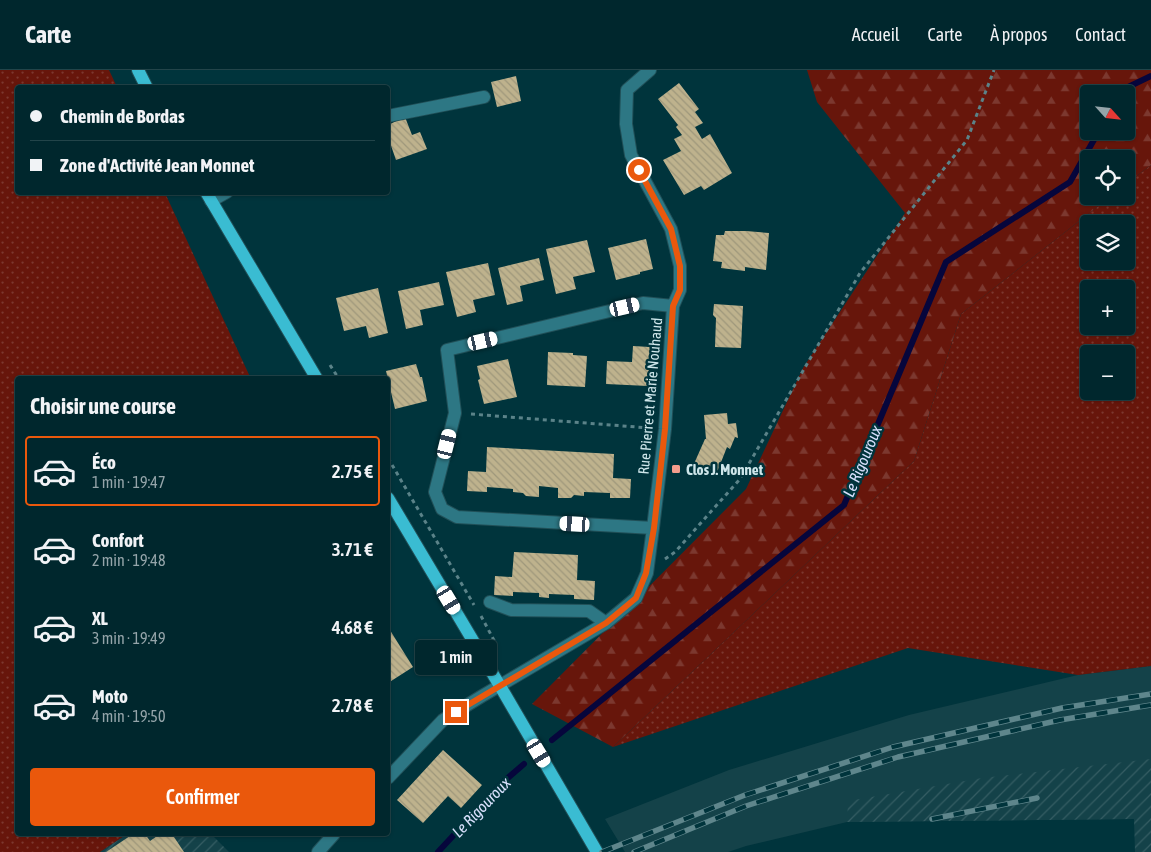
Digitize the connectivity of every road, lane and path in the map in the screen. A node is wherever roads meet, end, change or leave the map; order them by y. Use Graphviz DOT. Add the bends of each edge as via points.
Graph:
graph roads {
  1 [pos="138,70"];
  2 [pos="650,70"];
  3 [pos="994,70"];
  4 [pos="145,85"];
  5 [pos="484,97"];
  6 [pos="390,116"];
  7 [pos="208,197"];
  8 [pos="673,306"];
  9 [pos="315,376"];
  10 [pos="455,413"];
  11 [pos="665,429"];
  12 [pos="390,501"];
  13 [pos="654,528"];
  14 [pos="646,573"];
  15 [pos="490,602"];
  16 [pos="606,623"];
  17 [pos="500,686"];
  18 [pos="390,776"];
  19 [pos="332,836"];
  20 [pos="318,852"];
  21 [pos="597,852"];
  1 -- 4 [label="main road"];
  2 -- 8 [label="street" via="627,90 626,124 631,155 671,229 680,266 680,290"];
  3 -- 14 [label="path" via="967,140 860,273 740,479 675,552"];
  5 -- 6 [label="street"];
  7 -- 9 [label="main road"];
  8 -- 10 [label="street, Rue Pierre et Marie Nouhaud" via="643,303 447,350"];
  8 -- 11 [label="street, Rue Pierre et Marie Nouhaud"];
  10 -- 11 [label="path"];
  10 -- 13 [label="street, Rue Pierre et Marie Nouhaud" via="435,492 442,509 457,517"];
  11 -- 13 [label="street, Rue Pierre et Marie Nouhaud"];
  12 -- 17 [label="main road"];
  13 -- 14 [label="street, Rue Pierre et Marie Nouhaud"];
  14 -- 16 [label="street, Rue Pierre et Marie Nouhaud" via="636,598"];
  15 -- 16 [label="street" via="512,610 589,611"];
  16 -- 17 [label="street, Rue Pierre et Marie Nouhaud"];
  17 -- 18 [label="street, Rue Pierre et Marie Nouhaud" via="443,720"];
  17 -- 21 [label="main road"];
  19 -- 20 [label="street"];
}
